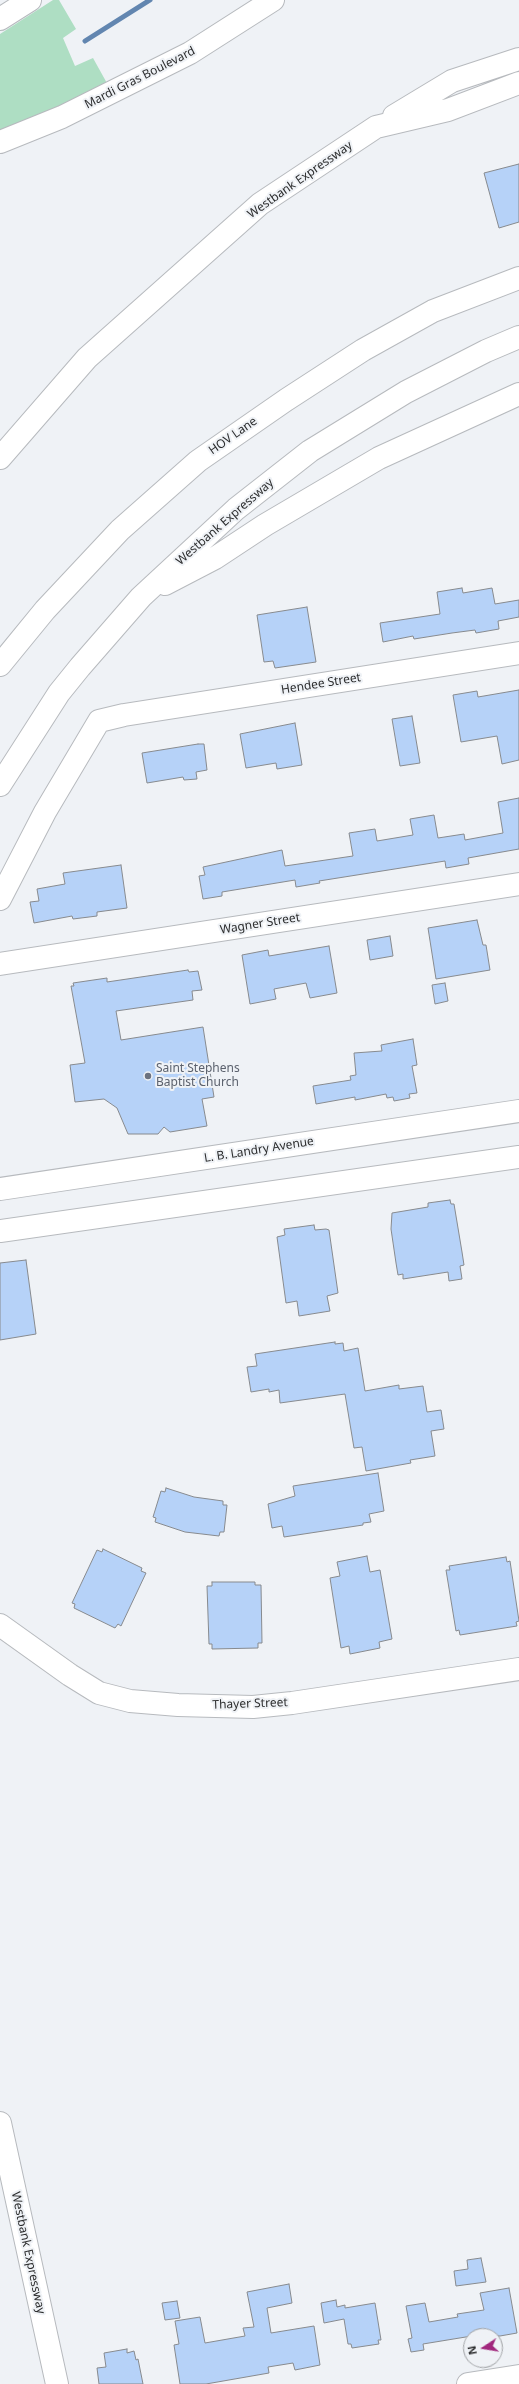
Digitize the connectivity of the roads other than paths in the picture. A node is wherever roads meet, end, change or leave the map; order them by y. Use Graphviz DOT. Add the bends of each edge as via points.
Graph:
graph roads {
  1 [pos="30,0"];
  2 [pos="273,0"];
  3 [pos="0,19"];
  4 [pos="519,58"];
  5 [pos="519,83"];
  6 [pos="376,127"];
  7 [pos="0,142"];
  8 [pos="519,278"];
  9 [pos="519,337"];
  10 [pos="519,394"];
  11 [pos="0,458"];
  12 [pos="141,597"];
  13 [pos="519,653"];
  14 [pos="0,665"];
  15 [pos="0,785"];
  16 [pos="519,884"];
  17 [pos="0,899"];
  18 [pos="0,964"];
  19 [pos="519,1111"];
  20 [pos="519,1157"];
  21 [pos="0,1189"];
  22 [pos="0,1231"];
  23 [pos="0,1625"];
  24 [pos="519,1669"];
  25 [pos="0,2123"];
  26 [pos="519,2376"];
  27 [pos="57,2384"];
  28 [pos="468,2384"];
  1 -- 3 [label="main road"];
  2 -- 7 [label="main road, Mardi Gras Boulevard" via="190,53 62,117"];
  4 -- 6 [label="main road" via="452,81"];
  5 -- 6 [label="main road, Westbank Expressway" via="448,110"];
  6 -- 11 [label="main road, Westbank Expressway" via="260,204 87,358"];
  8 -- 14 [label="main road, HOV Lane" via="433,312 363,350 198,461 120,530 45,610"];
  9 -- 12 [label="main road, Westbank Expressway" via="406,392 310,451 236,509"];
  10 -- 12 [label="main road" via="399,448 265,525 216,558"];
  12 -- 15 [label="main road, Westbank Expressway" via="59,693"];
  13 -- 17 [label="main road, Hendee Street" via="99,721 45,812"];
  16 -- 18 [label="main road, Wagner Street"];
  19 -- 21 [label="main road, L. B. Landry Avenue"];
  20 -- 22 [label="main road"];
  23 -- 24 [label="main road, Thayer Street" via="99,1693 130,1701 253,1707"];
  25 -- 27 [label="main road, Westbank Expressway"];
  26 -- 28 [label="main road"];
}
